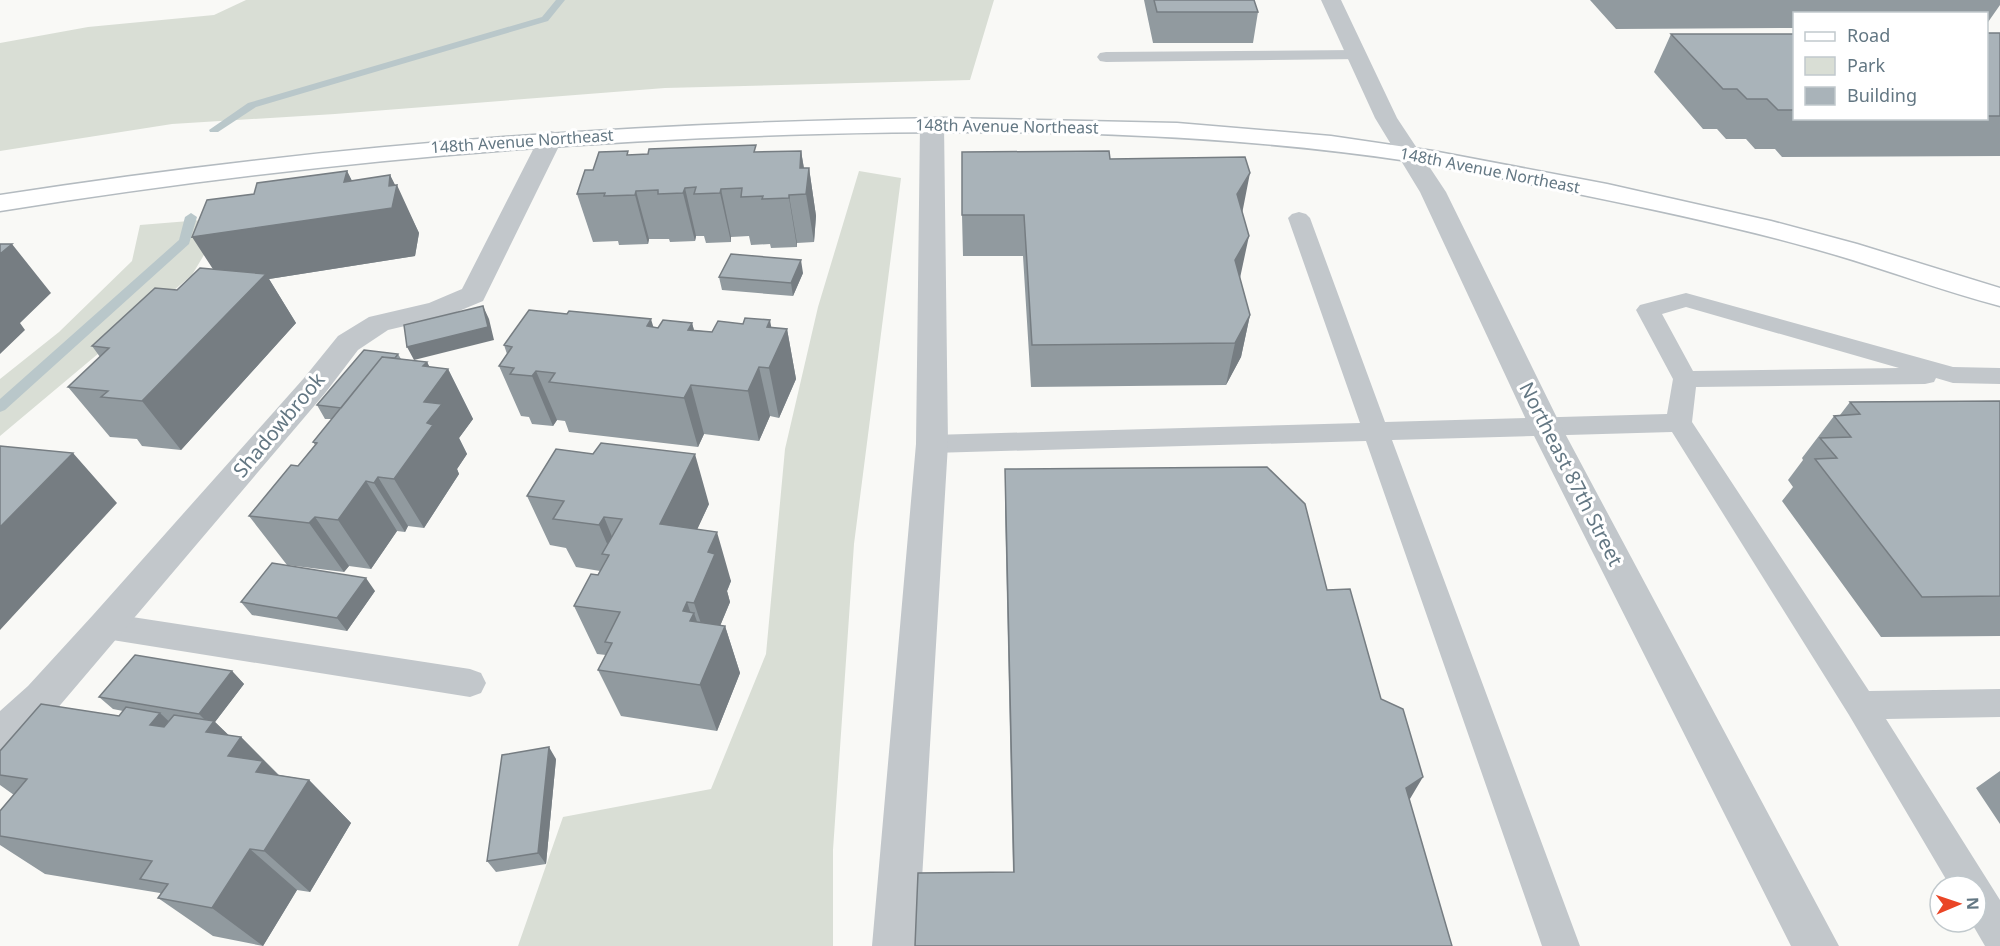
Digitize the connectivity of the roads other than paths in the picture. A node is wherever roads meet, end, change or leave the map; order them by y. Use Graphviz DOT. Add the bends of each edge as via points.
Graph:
graph roads {
  1 [pos="1331,0"];
  2 [pos="1356,55"];
  3 [pos="1106,57"];
  4 [pos="932,124"];
  5 [pos="551,138"];
  6 [pos="1408,154"];
  7 [pos="0,203"];
  8 [pos="1299,218"];
  9 [pos="2000,297"];
  10 [pos="1953,375"];
  11 [pos="2000,376"];
  12 [pos="1685,379"];
  13 [pos="1678,423"];
  14 [pos="1545,426"];
  15 [pos="1376,431"];
  16 [pos="932,444"];
  17 [pos="106,626"];
  18 [pos="470,683"];
  19 [pos="2000,703"];
  20 [pos="1860,705"];
  21 [pos="0,737"];
  22 [pos="1963,874"];
  23 [pos="1988,915"];
  24 [pos="2000,935"];
  25 [pos="896,946"];
  26 [pos="1561,946"];
  27 [pos="1816,946"];
  1 -- 2 [label="street, Northeast 87th Street"];
  2 -- 3 [label="lane"];
  2 -- 6 [label="street, Northeast 87th Street"];
  4 -- 5 [label="main road, 148th Avenue Northeast"];
  4 -- 6 [label="main road, 148th Avenue Northeast" via="1185,130"];
  4 -- 16 [label="street"];
  5 -- 7 [label="main road, 148th Avenue Northeast" via="262,165"];
  5 -- 17 [label="street, Shadowbrook" via="473,295 437,310 379,323 348,343"];
  6 -- 9 [label="main road, 148th Avenue Northeast" via="1757,225"];
  6 -- 14 [label="street, Northeast 87th Street" via="1432,192"];
  8 -- 15 [label="lane"];
  10 -- 11 [label="lane"];
  10 -- 12 [label="lane"];
  10 -- 12 [label="lane" via="1686,300 1648,310"];
  12 -- 13 [label="lane"];
  13 -- 14 [label="lane"];
  13 -- 20 [label="lane"];
  14 -- 15 [label="lane"];
  14 -- 27 [label="street, Northeast 87th Street"];
  15 -- 16 [label="lane"];
  15 -- 26 [label="lane"];
  16 -- 25 [label="street"];
  17 -- 18 [label="lane"];
  17 -- 21 [label="street, Shadowbrook" via="42,698"];
  19 -- 20 [label="lane"];
  20 -- 22 [label="lane"];
  23 -- 24 [label="lane"];
}
